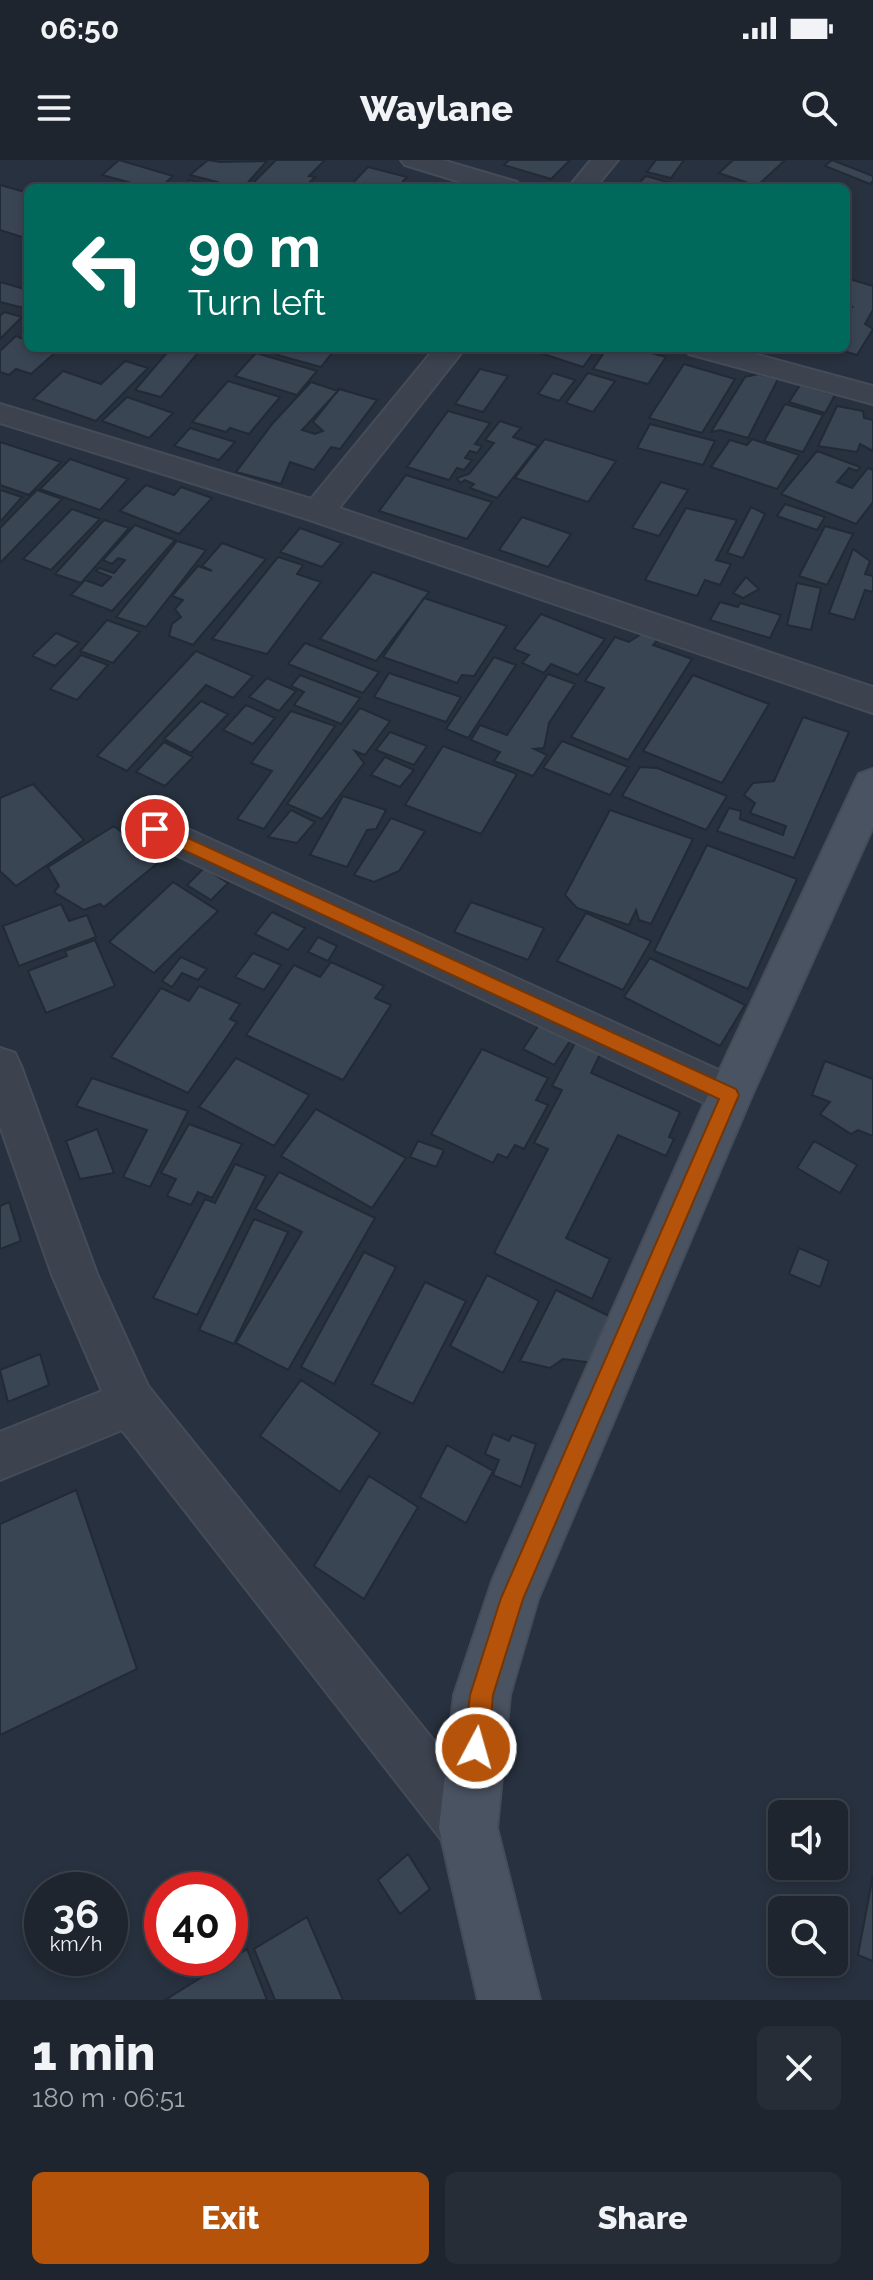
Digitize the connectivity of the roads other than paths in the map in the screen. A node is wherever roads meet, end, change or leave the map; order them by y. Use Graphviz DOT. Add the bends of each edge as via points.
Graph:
graph roads {
  1 [pos="414,160"];
  2 [pos="605,160"];
  3 [pos="495,184"];
  4 [pos="584,184"];
  5 [pos="447,352"];
  6 [pos="714,352"];
  7 [pos="873,395"];
  8 [pos="0,413"];
  9 [pos="318,512"];
  10 [pos="873,700"];
  11 [pos="873,784"];
  12 [pos="155,829"];
  13 [pos="0,1066"];
  14 [pos="730,1095"];
  15 [pos="131,1403"];
  16 [pos="0,1456"];
  17 [pos="468,1828"];
  18 [pos="509,2000"];
  1 -- 3 [label="street"];
  2 -- 4 [label="street"];
  5 -- 9 [label="street"];
  6 -- 7 [label="street"];
  8 -- 9 [label="street"];
  9 -- 10 [label="street"];
  11 -- 14 [label="street"];
  12 -- 14 [label="street"];
  13 -- 15 [label="street" via="75,1275"];
  14 -- 17 [label="street" via="512,1598 482,1695"];
  15 -- 16 [label="street"];
  15 -- 17 [label="street"];
  17 -- 18 [label="street"];
}
